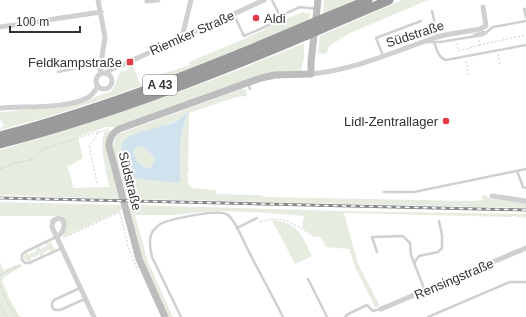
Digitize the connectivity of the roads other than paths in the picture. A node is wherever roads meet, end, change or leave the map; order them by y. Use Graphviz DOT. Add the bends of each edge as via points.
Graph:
graph roads {
  1 [pos="98,0"];
  2 [pos="158,0"];
  3 [pos="191,0"];
  4 [pos="264,0"];
  5 [pos="272,0"];
  6 [pos="318,0"];
  7 [pos="368,0"];
  8 [pos="389,0"];
  9 [pos="147,1"];
  10 [pos="483,8"];
  11 [pos="317,9"];
  12 [pos="526,9"];
  13 [pos="432,11"];
  14 [pos="101,12"];
  15 [pos="234,15"];
  16 [pos="280,16"];
  17 [pos="526,17"];
  18 [pos="421,21"];
  19 [pos="526,21"];
  20 [pos="322,24"];
  21 [pos="0,28"];
  22 [pos="486,33"];
  23 [pos="472,36"];
  24 [pos="182,37"];
  25 [pos="435,40"];
  26 [pos="526,45"];
  27 [pos="383,57"];
  28 [pos="101,63"];
  29 [pos="120,66"];
  30 [pos="58,72"];
  31 [pos="103,73"];
  32 [pos="311,74"];
  33 [pos="112,79"];
  34 [pos="98,86"];
  35 [pos="0,108"];
  36 [pos="5,139"];
  37 [pos="526,169"];
  38 [pos="517,171"];
  39 [pos="526,188"];
  40 [pos="384,192"];
  41 [pos="492,196"];
  42 [pos="526,201"];
  43 [pos="258,218"];
  44 [pos="439,221"];
  45 [pos="237,228"];
  46 [pos="57,237"];
  47 [pos="62,248"];
  48 [pos="526,248"];
  49 [pos="377,252"];
  50 [pos="414,263"];
  51 [pos="308,278"];
  52 [pos="526,282"];
  53 [pos="80,287"];
  54 [pos="425,291"];
  55 [pos="86,299"];
  56 [pos="381,309"];
  57 [pos="94,317"];
  58 [pos="165,317"];
  59 [pos="180,317"];
  60 [pos="283,317"];
  61 [pos="327,317"];
  62 [pos="345,317"];
  63 [pos="428,317"];
  1 -- 14 [label="street"];
  2 -- 9 [label="street"];
  3 -- 24 [label="street"];
  4 -- 15 [label="street, Riemker Straße"];
  5 -- 16 [label="lane"];
  6 -- 11 [label="street"];
  7 -- 20 [label="highway, A 43"];
  8 -- 20 [label="highway, A 43"];
  10 -- 25 [label="street, Südstraße" via="486,26"];
  11 -- 16 [label="lane" via="300,7"];
  11 -- 32 [label="street" via="310,62"];
  12 -- 17 [label="lane"];
  13 -- 25 [label="lane" via="436,29"];
  14 -- 21 [label="street"];
  14 -- 28 [label="street" via="105,37"];
  15 -- 16 [label="lane" via="244,36 276,22"];
  15 -- 24 [label="street, Riemker Straße"];
  18 -- 27 [label="lane" via="376,38"];
  19 -- 22 [label="lane" via="493,27"];
  20 -- 36 [label="highway, A 43, bridge" via="140,93"];
  22 -- 23 [label="lane"];
  22 -- 23 [label="lane"];
  23 -- 25 [label="lane"];
  24 -- 29 [label="street, Riemker Straße"];
  25 -- 26 [label="lane" via="439,55 446,60"];
  25 -- 27 [label="street, Südstraße"];
  27 -- 32 [label="street, Südstraße" via="340,70"];
  28 -- 30 [label="lane"];
  28 -- 31 [label="street"];
  29 -- 31 [label="street, Riemker Straße"];
  29 -- 33 [label="street"];
  31 -- 33 [label="street"];
  31 -- 34 [label="street" via="97,78"];
  32 -- 58 [label="street, Südstraße" via="270,75 249,86 116,131 110,137 109,146 131,235 139,260"];
  33 -- 34 [label="street" via="110,88 103,90"];
  34 -- 35 [label="street" via="89,97 82,100 59,105"];
  37 -- 38 [label="lane"];
  38 -- 39 [label="lane" via="523,187"];
  38 -- 40 [label="lane" via="414,192"];
  41 -- 42 [label="street"];
  43 -- 45 [label="lane"];
  44 -- 50 [label="lane" via="442,248 438,252 419,256"];
  45 -- 59 [label="lane" via="227,214 209,213 161,224 150,235 152,257"];
  45 -- 60 [label="lane"];
  46 -- 47 [label="street"];
  46 -- 47 [label="lane" via="24,253 22,258 25,263 29,263"];
  47 -- 53 [label="street"];
  48 -- 54 [label="street, Rensingstraße"];
  49 -- 50 [label="lane" via="372,237 404,236 410,243"];
  50 -- 54 [label="lane"];
  51 -- 61 [label="lane"];
  52 -- 63 [label="lane" via="510,282"];
  53 -- 55 [label="street"];
  53 -- 55 [label="lane" via="54,300 52,308 60,310"];
  54 -- 56 [label="street, Rensingstraße"];
  55 -- 57 [label="street"];
  56 -- 62 [label="lane" via="373,311 366,305"];
}
